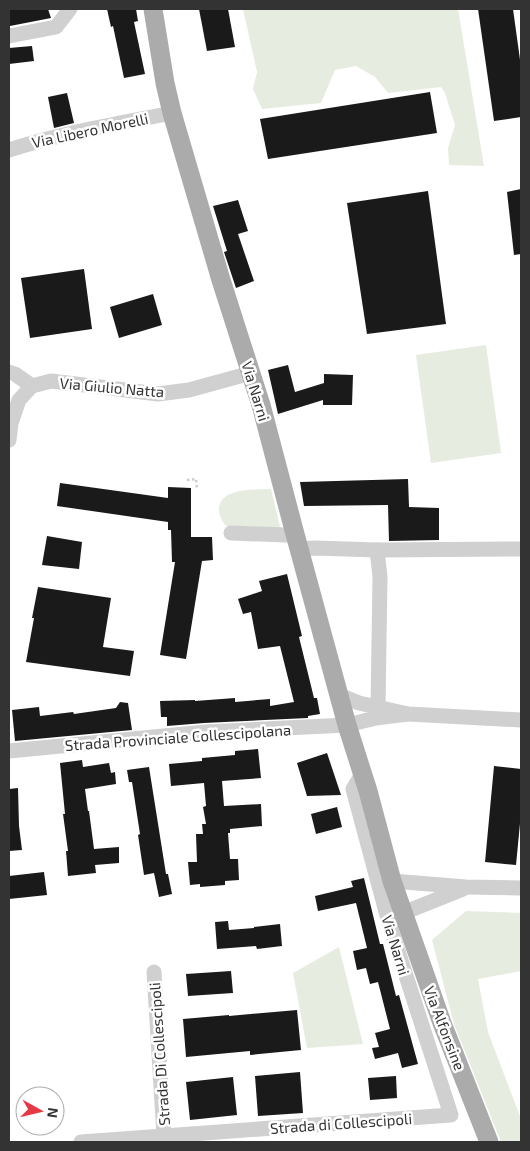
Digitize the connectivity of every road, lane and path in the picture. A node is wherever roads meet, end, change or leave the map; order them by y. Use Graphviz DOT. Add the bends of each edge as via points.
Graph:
graph roads {
  1 [pos="70,9"];
  2 [pos="153,9"];
  3 [pos="9,36"];
  4 [pos="172,113"];
  5 [pos="9,150"];
  6 [pos="9,372"];
  7 [pos="251,373"];
  8 [pos="32,386"];
  9 [pos="9,440"];
  10 [pos="187,480"];
  11 [pos="197,490"];
  12 [pos="231,533"];
  13 [pos="297,542"];
  14 [pos="521,549"];
  15 [pos="377,550"];
  16 [pos="339,695"];
  17 [pos="378,706"];
  18 [pos="408,714"];
  19 [pos="521,720"];
  20 [pos="347,725"];
  21 [pos="9,751"];
  22 [pos="362,774"];
  23 [pos="392,880"];
  24 [pos="466,888"];
  25 [pos="521,888"];
  26 [pos="403,913"];
  27 [pos="154,972"];
  28 [pos="451,1115"];
  29 [pos="164,1136"];
  30 [pos="81,1142"];
  31 [pos="490,1142"];
  1 -- 3 [label="street" via="56,28"];
  2 -- 4 [label="main road, Via Narni"];
  4 -- 5 [label="street, Via Libero Morelli" via="36,141"];
  4 -- 7 [label="main road, Via Narni"];
  6 -- 8 [label="street"];
  7 -- 8 [label="street, Via Giulio Natta" via="189,390 158,394 51,381"];
  7 -- 13 [label="main road, Via Narni"];
  8 -- 9 [label="street" via="19,400"];
  10 -- 11 [label="path" via="196,479"];
  12 -- 13 [label="street" via="285,535"];
  13 -- 15 [label="street" via="315,548"];
  13 -- 16 [label="main road, Via Narni"];
  14 -- 15 [label="street"];
  15 -- 17 [label="street" via="380,577"];
  16 -- 17 [label="street"];
  16 -- 20 [label="main road, Via Narni"];
  17 -- 18 [label="street"];
  18 -- 19 [label="street"];
  18 -- 20 [label="street, Strada Provinciale Collescipolana"];
  20 -- 21 [label="street, Strada Provinciale Collescipolana" via="205,732"];
  20 -- 22 [label="main road, Via Narni"];
  22 -- 23 [label="main road, Via Narni"];
  22 -- 28 [label="street, Via Narni" via="353,789 389,923"];
  23 -- 24 [label="street"];
  23 -- 26 [label="main road, Via Narni"];
  24 -- 25 [label="street"];
  24 -- 26 [label="street"];
  26 -- 31 [label="main road, Via Alfonsine" via="442,1023"];
  27 -- 29 [label="street, Strada Di Collescipoli"];
  28 -- 29 [label="street, Strada di Collescipoli"];
  29 -- 30 [label="street, Strada di Collescipoli"];
}
